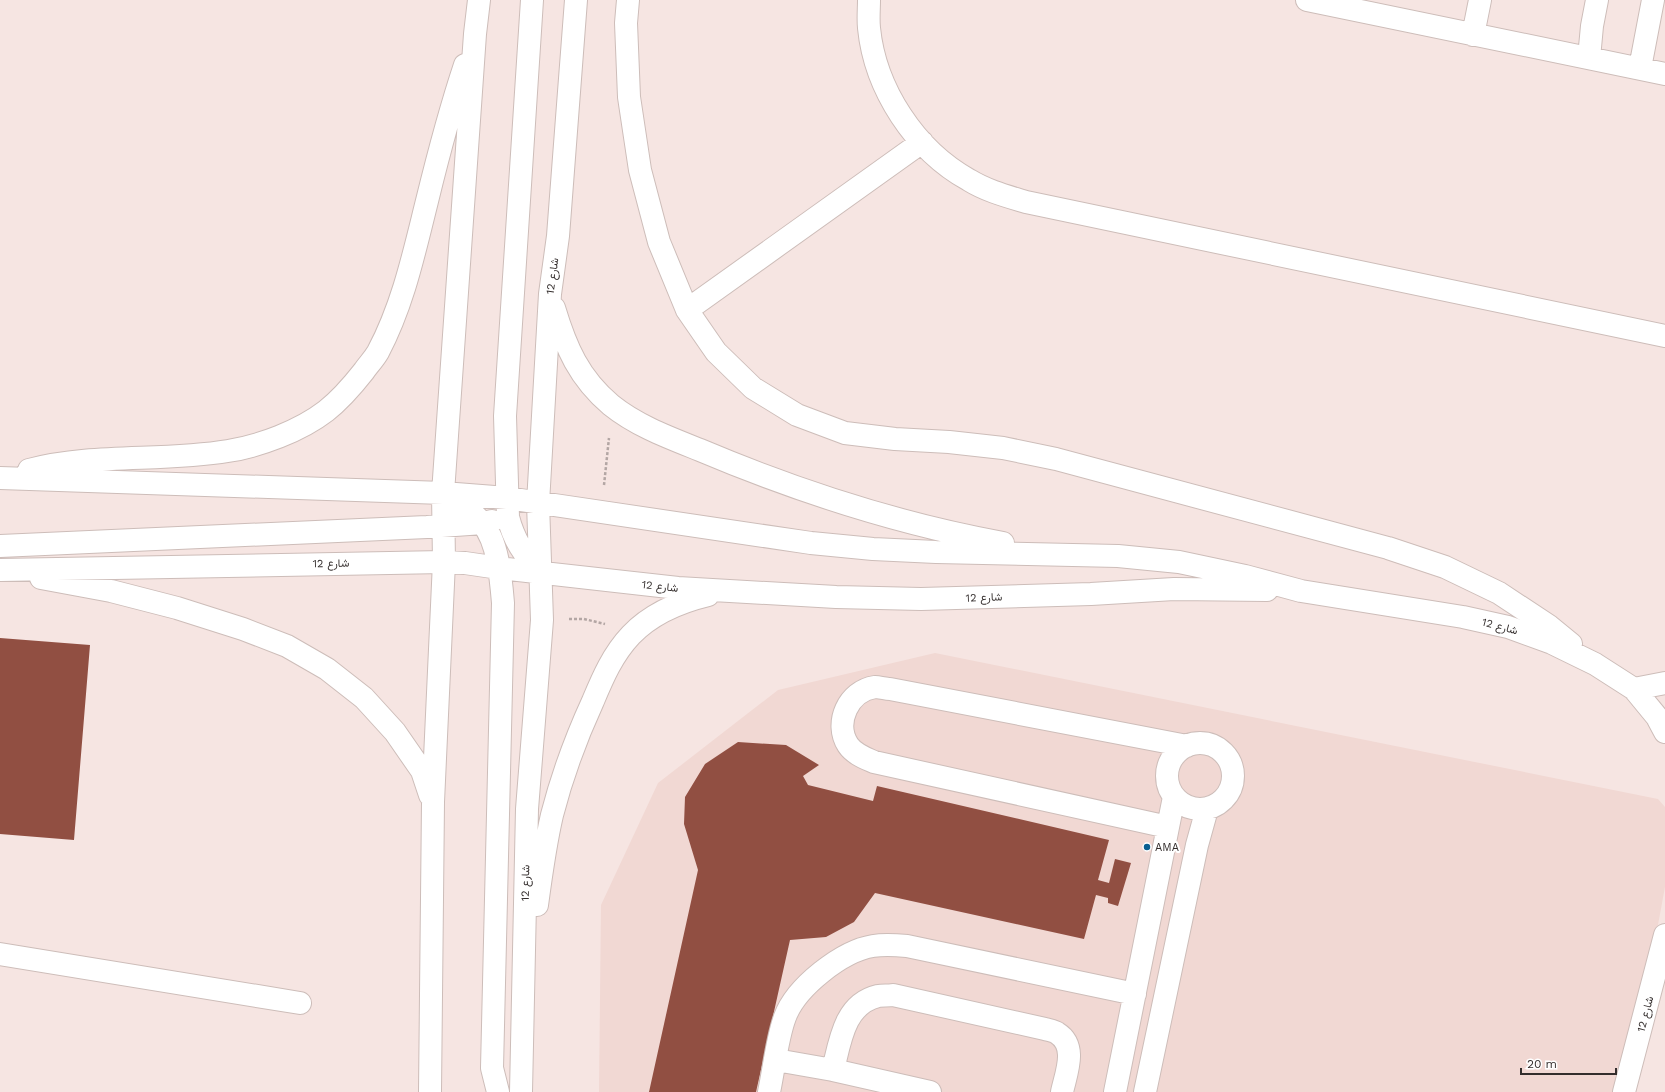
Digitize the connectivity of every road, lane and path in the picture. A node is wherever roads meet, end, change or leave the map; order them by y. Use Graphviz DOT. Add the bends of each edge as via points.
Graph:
graph roads {
  1 [pos="479,0"];
  2 [pos="532,0"];
  3 [pos="576,0"];
  4 [pos="628,0"];
  5 [pos="869,0"];
  6 [pos="1307,0"];
  7 [pos="1480,0"];
  8 [pos="1597,0"];
  9 [pos="1653,0"];
  10 [pos="475,34"];
  11 [pos="1473,35"];
  12 [pos="1589,58"];
  13 [pos="1640,68"];
  14 [pos="1665,74"];
  15 [pos="922,142"];
  16 [pos="550,294"];
  17 [pos="687,310"];
  18 [pos="1665,336"];
  19 [pos="611,406"];
  20 [pos="5,478"];
  21 [pos="443,493"];
  22 [pos="538,503"];
  23 [pos="508,507"];
  24 [pos="602,513"];
  25 [pos="483,524"];
  26 [pos="443,526"];
  27 [pos="0,546"];
  28 [pos="1065,554"];
  29 [pos="444,562"];
  30 [pos="499,568"];
  31 [pos="0,570"];
  32 [pos="0,573"];
  33 [pos="540,573"];
  34 [pos="1300,591"];
  35 [pos="751,593"];
  36 [pos="542,620"];
  37 [pos="632,634"];
  38 [pos="1595,664"];
  39 [pos="1665,683"];
  40 [pos="1634,690"];
  41 [pos="1665,732"];
  42 [pos="1187,746"];
  43 [pos="1174,797"];
  44 [pos="433,802"];
  45 [pos="1207,809"];
  46 [pos="1168,827"];
  47 [pos="1665,935"];
  48 [pos="0,954"];
  49 [pos="1135,994"];
  50 [pos="523,995"];
  51 [pos="300,1003"];
  52 [pos="776,1060"];
  53 [pos="833,1070"];
  54 [pos="430,1092"];
  55 [pos="498,1092"];
  56 [pos="521,1092"];
  57 [pos="769,1092"];
  58 [pos="930,1092"];
  59 [pos="1062,1092"];
  60 [pos="1115,1092"];
  61 [pos="1146,1092"];
  62 [pos="1624,1092"];
  1 -- 10 [label="street"];
  2 -- 23 [label="street" via="505,416"];
  3 -- 16 [label="street, شارع 12" via="558,236"];
  4 -- 17 [label="street" via="626,23 629,97 640,170 659,242"];
  5 -- 15 [label="street" via="869,27 885,89 901,117"];
  6 -- 11 [label="street"];
  7 -- 11 [label="street"];
  8 -- 12 [label="street"];
  9 -- 13 [label="street"];
  10 -- 20 [label="street" via="448,118 415,252 394,318 377,353 354,384 332,406 296,429 263,442 229,451 91,460 50,465"];
  10 -- 21 [label="street"];
  11 -- 12 [label="street"];
  12 -- 13 [label="street"];
  13 -- 14 [label="street"];
  15 -- 17 [label="street"];
  15 -- 18 [label="street" via="943,163 969,180 997,193 1026,202"];
  16 -- 19 [label="street" via="563,340 575,364"];
  16 -- 22 [label="street, شارع 12"];
  17 -- 38 [label="street" via="716,352 753,388 797,415 845,433 1003,448 1056,459 1388,548 1445,567 1499,593 1549,626"];
  19 -- 24 [label="path"];
  19 -- 28 [label="street" via="659,433 738,467 818,496 982,539"];
  20 -- 21 [label="street"];
  21 -- 23 [label="street"];
  21 -- 25 [label="street" via="467,508"];
  21 -- 26 [label="street"];
  22 -- 23 [label="street"];
  22 -- 24 [label="street, شارع 12"];
  22 -- 33 [label="street"];
  23 -- 25 [label="street"];
  23 -- 33 [label="street" via="512,530 520,547"];
  24 -- 28 [label="street, شارع 12" via="811,543 936,552"];
  25 -- 26 [label="street"];
  25 -- 30 [label="street" via="491,538"];
  26 -- 27 [label="street"];
  26 -- 29 [label="street"];
  28 -- 34 [label="street, شارع 12" via="1179,562"];
  29 -- 30 [label="street, شارع 12"];
  29 -- 31 [label="street, شارع 12"];
  29 -- 44 [label="street"];
  30 -- 33 [label="street, شارع 12"];
  30 -- 55 [label="street" via="503,603 492,1068"];
  32 -- 44 [label="street" via="111,591 185,610 287,646 327,669 364,698 395,732 422,771"];
  33 -- 35 [label="street, شارع 12"];
  33 -- 36 [label="street, شارع 12"];
  34 -- 35 [label="street, شارع 12" via="1174,589 921,599"];
  34 -- 38 [label="street, شارع 12" via="1463,617 1508,627 1552,643"];
  35 -- 37 [label="street" via="710,595 688,600 667,608"];
  36 -- 37 [label="path" via="584,619 602,622"];
  36 -- 50 [label="street, شارع 12" via="527,809"];
  37 -- 50 [label="street" via="618,650 608,668 577,737 561,783 545,850"];
  38 -- 40 [label="street, شارع 12"];
  39 -- 40 [label="street"];
  40 -- 41 [label="street, شارع 12" via="1657,717"];
  42 -- 43 [label="street" via="1174,755 1168,768 1168,783"];
  42 -- 45 [label="street" via="1211,745 1229,760 1233,772 1232,784 1227,795 1219,804"];
  42 -- 46 [label="street" via="875,687 860,692 849,702 843,716 843,732 849,746 860,756 874,762"];
  43 -- 45 [label="street" via="1183,805"];
  43 -- 46 [label="street"];
  44 -- 54 [label="street"];
  45 -- 61 [label="street" via="1192,869"];
  46 -- 49 [label="street"];
  47 -- 62 [label="street, شارع 12"];
  48 -- 51 [label="street"];
  49 -- 52 [label="street" via="907,946 872,946 840,959 804,987 792,1001 785,1018"];
  49 -- 60 [label="street"];
  50 -- 56 [label="street, شارع 12"];
  52 -- 53 [label="street"];
  52 -- 57 [label="street"];
  53 -- 58 [label="street"];
  53 -- 59 [label="street" via="843,1029 851,1015 862,1003 877,996 893,995 1057,1033 1066,1042 1070,1055"];
}
